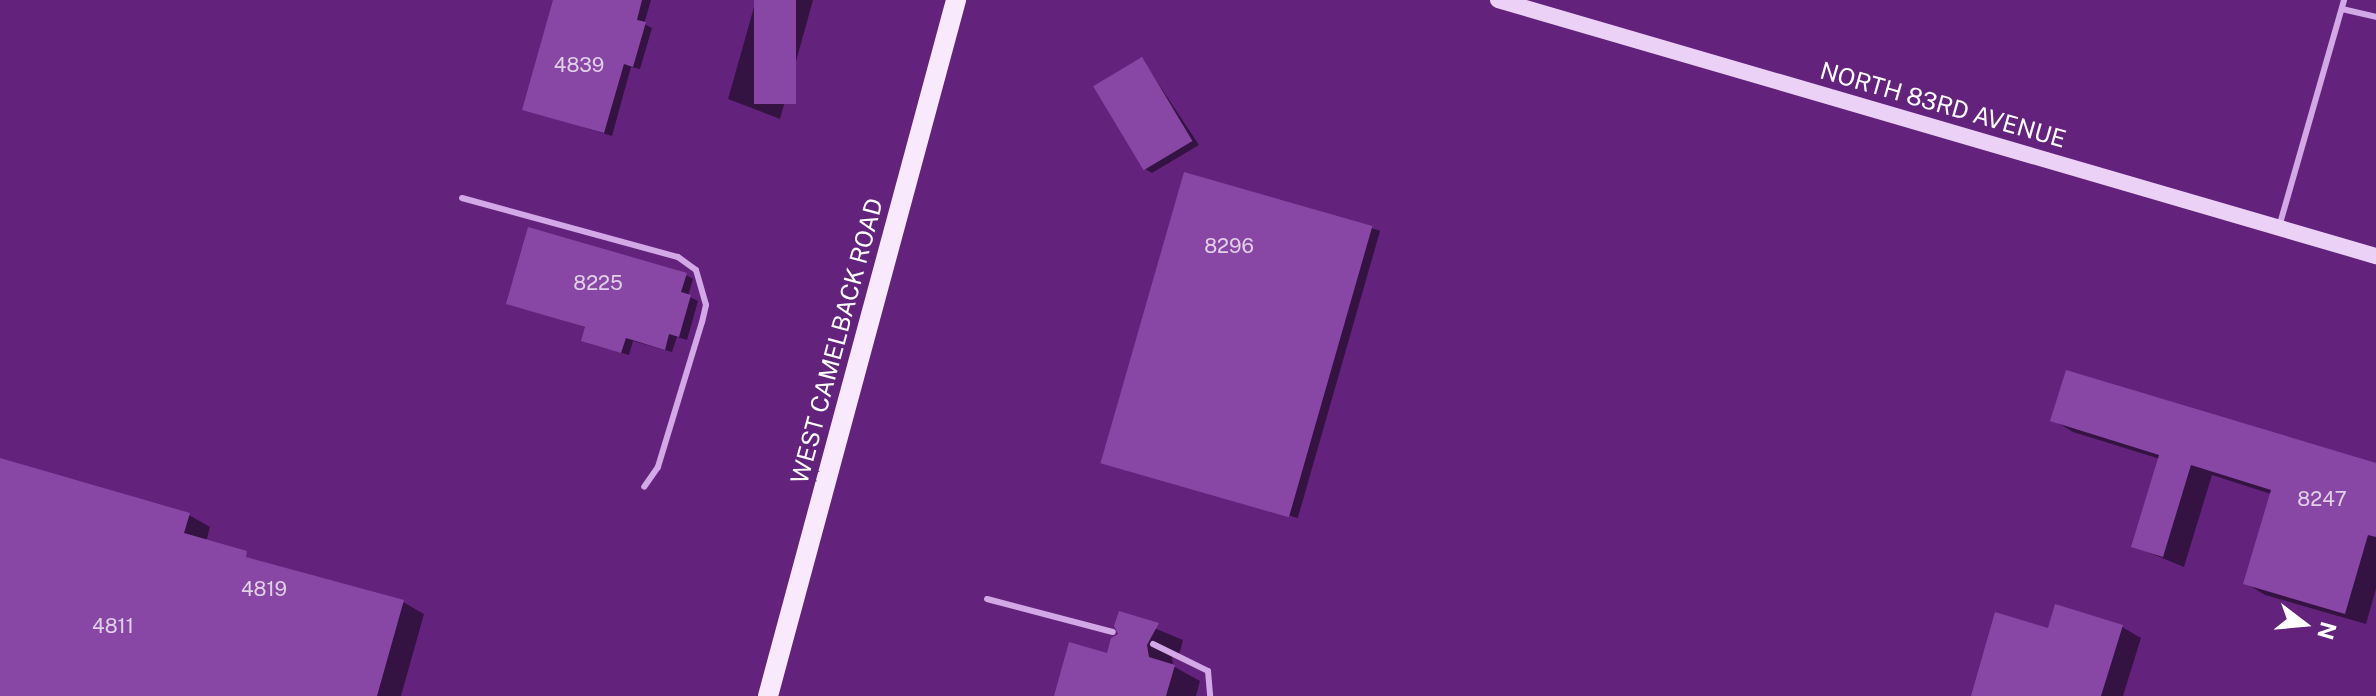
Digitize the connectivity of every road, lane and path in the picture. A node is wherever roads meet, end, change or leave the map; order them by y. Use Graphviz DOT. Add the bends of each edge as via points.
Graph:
graph roads {
  1 [pos="956,0"];
  2 [pos="1498,0"];
  3 [pos="2344,0"];
  4 [pos="2342,9"];
  5 [pos="2376,17"];
  6 [pos="462,198"];
  7 [pos="2278,228"];
  8 [pos="2376,256"];
  9 [pos="644,487"];
  10 [pos="987,599"];
  11 [pos="1113,632"];
  12 [pos="1153,644"];
  13 [pos="768,696"];
  14 [pos="1210,696"];
  1 -- 13 [label="main road, WEST CAMELBACK ROAD"];
  2 -- 7 [label="main road, NORTH 83RD AVENUE"];
  3 -- 4 [label="lane"];
  4 -- 5 [label="lane"];
  4 -- 7 [label="lane"];
  6 -- 9 [label="lane" via="678,257 696,270 706,305 702,322 658,467"];
  7 -- 8 [label="main road, NORTH 83RD AVENUE"];
  10 -- 11 [label="lane"];
  12 -- 14 [label="lane" via="1208,671"];
}
